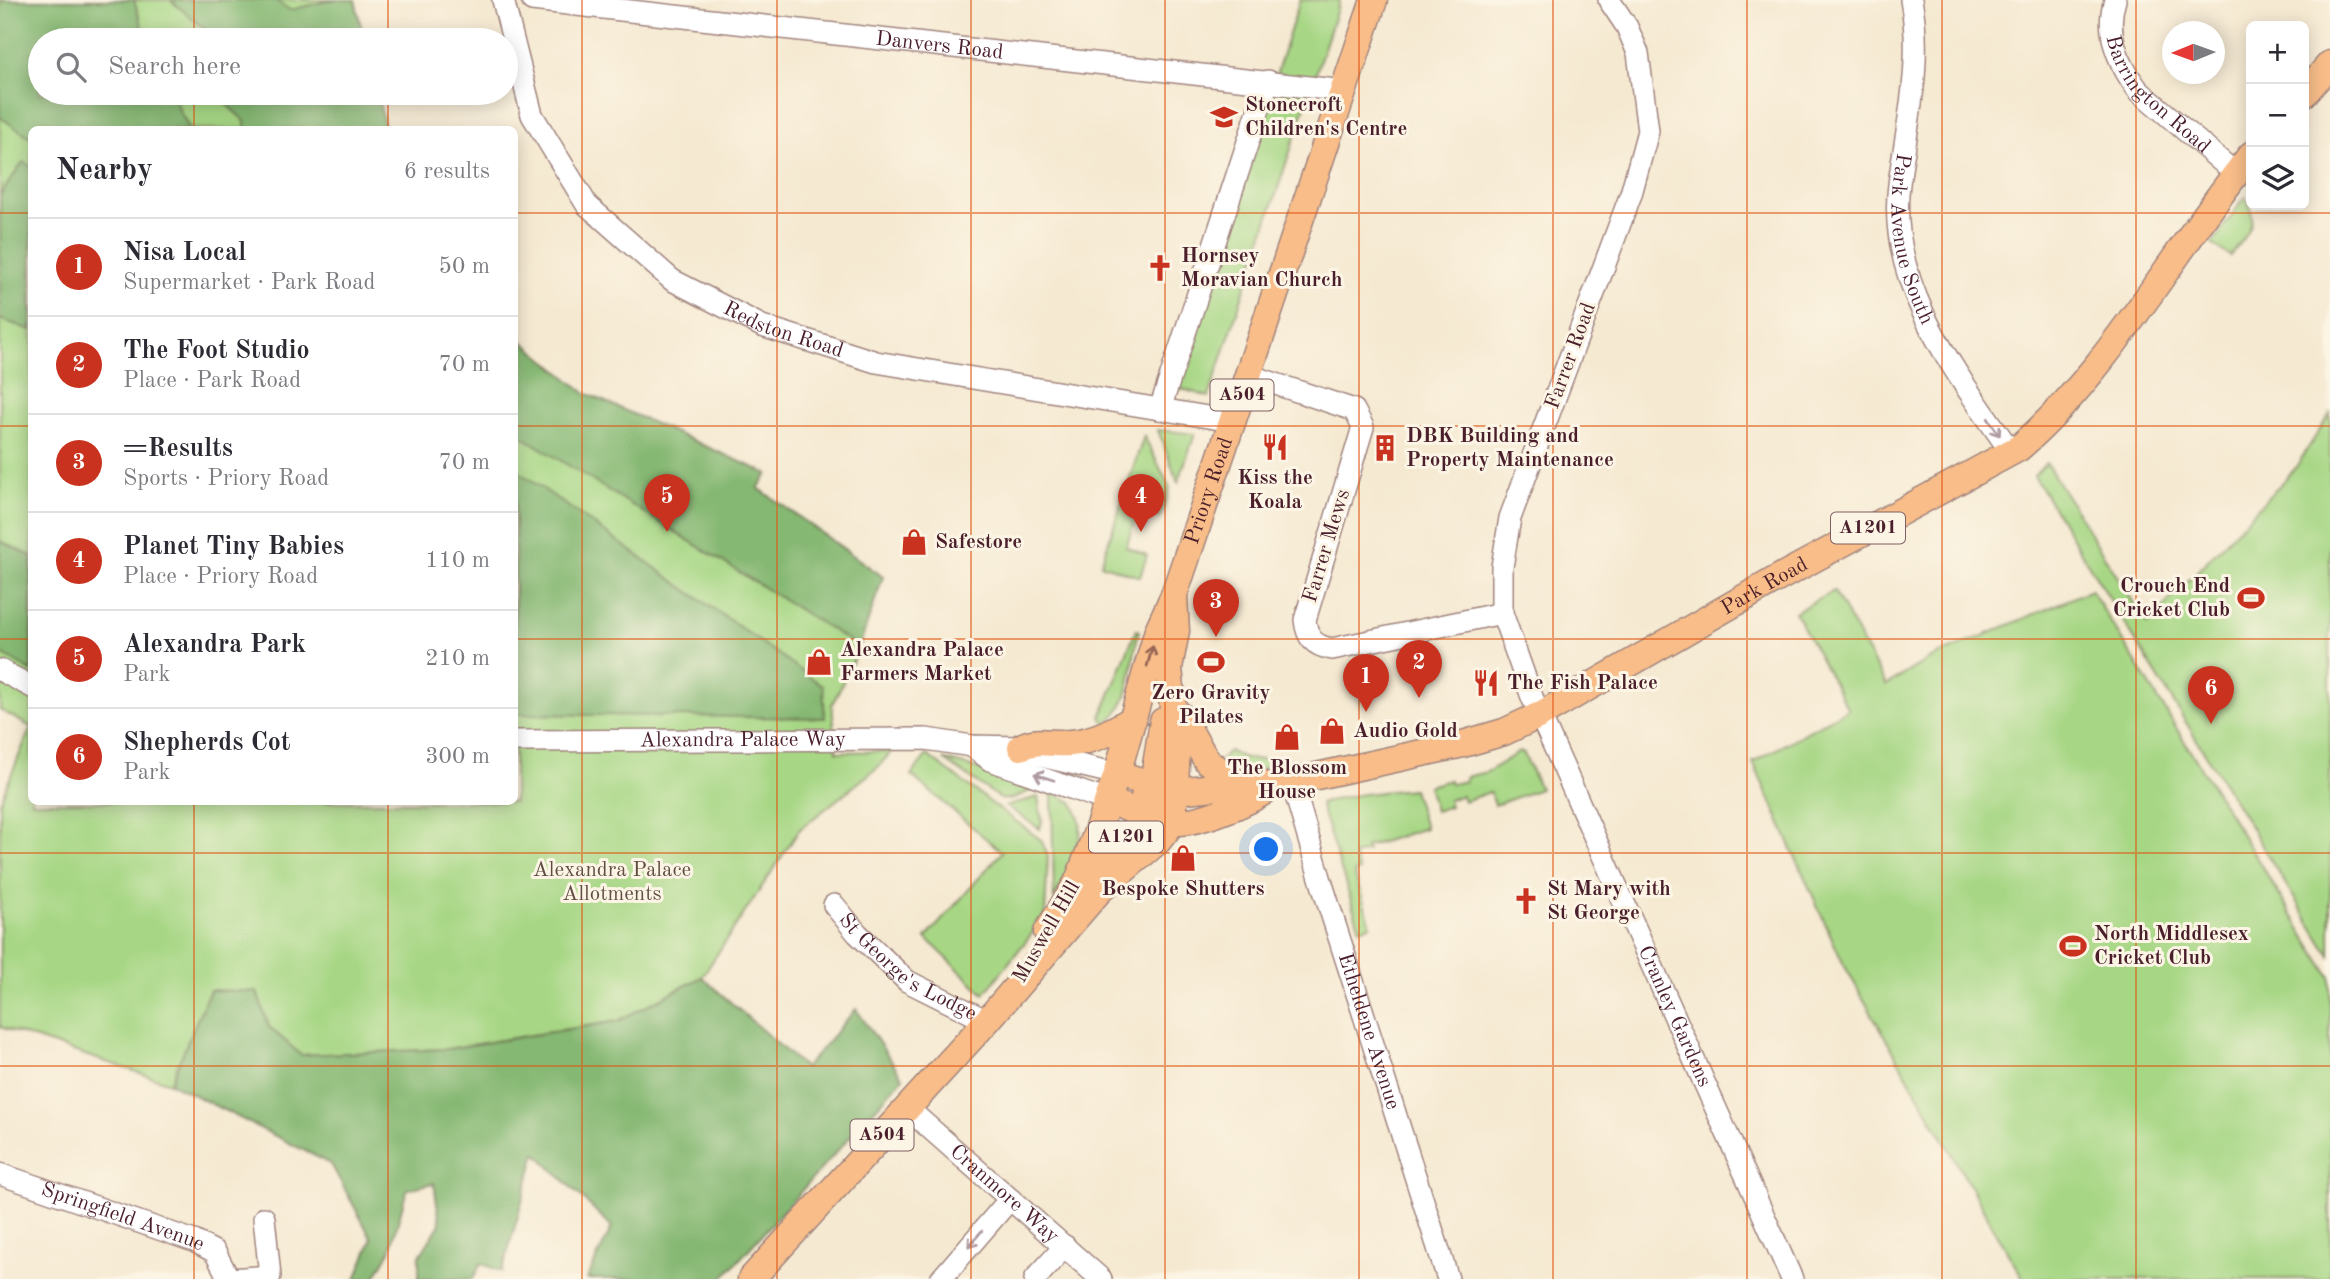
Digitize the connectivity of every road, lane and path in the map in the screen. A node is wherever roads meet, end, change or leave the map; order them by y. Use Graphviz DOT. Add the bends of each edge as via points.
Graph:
graph roads {
  1 [pos="503,0"];
  2 [pos="532,0"];
  3 [pos="1374,0"];
  4 [pos="1609,0"];
  5 [pos="1911,0"];
  6 [pos="2115,0"];
  7 [pos="510,28"];
  8 [pos="518,60"];
  9 [pos="2330,64"];
  10 [pos="1268,81"];
  11 [pos="2309,88"];
  12 [pos="1345,91"];
  13 [pos="2244,164"];
  14 [pos="1249,374"];
  15 [pos="1160,409"];
  16 [pos="1232,421"];
  17 [pos="2011,452"];
  18 [pos="1174,595"];
  19 [pos="1502,613"];
  20 [pos="0,670"];
  21 [pos="28,685"];
  22 [pos="1169,687"];
  23 [pos="1540,715"];
  24 [pos="1133,719"];
  25 [pos="518,741"];
  26 [pos="972,746"];
  27 [pos="1021,747"];
  28 [pos="1117,774"];
  29 [pos="1282,784"];
  30 [pos="1240,785"];
  31 [pos="1165,788"];
  32 [pos="1108,801"];
  33 [pos="1161,819"];
  34 [pos="1077,883"];
  35 [pos="834,905"];
  36 [pos="1013,991"];
  37 [pos="987,1021"];
  38 [pos="907,1108"];
  39 [pos="0,1174"];
  40 [pos="1010,1199"];
  41 [pos="264,1218"];
  42 [pos="1065,1246"];
  43 [pos="229,1279"];
  44 [pos="751,1279"];
  45 [pos="941,1279"];
  46 [pos="1035,1279"];
  47 [pos="1101,1279"];
  48 [pos="1448,1279"];
  49 [pos="1792,1279"];
  1 -- 7 [label="street, Redston Road"];
  2 -- 10 [label="street, Danvers Road"];
  3 -- 12 [label="main road, Priory Road / A504"];
  4 -- 19 [label="street, Farrer Road" via="1638,52 1647,131 1631,194 1510,518 1503,555"];
  5 -- 17 [label="street, Park Avenue South, one-way" via="1916,58 1899,186 1901,249 1916,296 1939,342"];
  6 -- 13 [label="street, Barrington Road" via="2113,43 2138,90"];
  8 -- 15 [label="street, Redston Road" via="532,116 587,205 672,280 762,326 876,362"];
  9 -- 11 [label="main road"];
  10 -- 12 [label="street, Danvers Road"];
  10 -- 15 [label="street"];
  12 -- 14 [label="main road, Priory Road / A504"];
  13 -- 17 [label="main road, Park Road / A1201" via="2090,373 2052,419"];
  14 -- 16 [label="main road, Priory Road / A504"];
  14 -- 19 [label="street, Farrer Mews" via="1354,410 1362,419 1305,620 1311,639 1332,649"];
  15 -- 16 [label="street, Redston Road"];
  16 -- 18 [label="main road, Priory Road / A504"];
  17 -- 23 [label="main road, Park Road / A1201"];
  18 -- 22 [label="main road, Priory Road / A504" via="1176,631"];
  24 -- 18 [label="main road, Muswell Hill / A504, one-way" via="1158,630"];
  19 -- 23 [label="street, Farrer Road"];
  20 -- 21 [label="street"];
  22 -- 30 [label="main road" via="1198,750"];
  22 -- 31 [label="main road, Priory Road / A504" via="1177,748"];
  23 -- 29 [label="main road, Park Road / A1201" via="1463,744"];
  23 -- 49 [label="street, Cranley Gardens"];
  24 -- 27 [label="main road" via="1090,740 1031,742"];
  24 -- 28 [label="main road, Muswell Hill / A504"];
  25 -- 26 [label="street, Alexandra Palace Way" via="869,737"];
  26 -- 27 [label="street, Alexandra Palace Way"];
  32 -- 26 [label="street, Alexandra Palace Way, one-way" via="990,760"];
  27 -- 28 [label="street, Alexandra Palace Way" via="1029,753"];
  28 -- 31 [label="main road"];
  28 -- 32 [label="main road, Muswell Hill / A504"];
  29 -- 30 [label="main road, Park Road / A1201"];
  29 -- 33 [label="main road, Park Road / A1201" via="1257,798"];
  29 -- 48 [label="street, Etheldene Avenue" via="1301,814"];
  30 -- 31 [label="main road, Park Road / A1201"];
  31 -- 32 [label="main road" via="1141,799"];
  31 -- 33 [label="main road, A504"];
  32 -- 33 [label="main road"];
  32 -- 34 [label="main road, Muswell Hill / A504"];
  33 -- 34 [label="main road, A1201"];
  33 -- 36 [label="main road, Muswell Hill / A504" via="1158,841 1099,891"];
  34 -- 36 [label="main road, Muswell Hill / A504"];
  35 -- 37 [label="street, St George's Lodge" via="907,981"];
  36 -- 37 [label="main road, Muswell Hill / A504"];
  37 -- 38 [label="main road, Muswell Hill / A504"];
  38 -- 40 [label="street, Cranmore Way"];
  38 -- 44 [label="main road, Muswell Hill / A504"];
  39 -- 43 [label="street, Springfield Avenue" via="194,1241 215,1252"];
  40 -- 42 [label="street, Cranmore Way"];
  40 -- 45 [label="street, one-way"];
  41 -- 43 [label="street" via="270,1276"];
  42 -- 46 [label="street"];
  42 -- 47 [label="street, Cranmore Way"];
}
